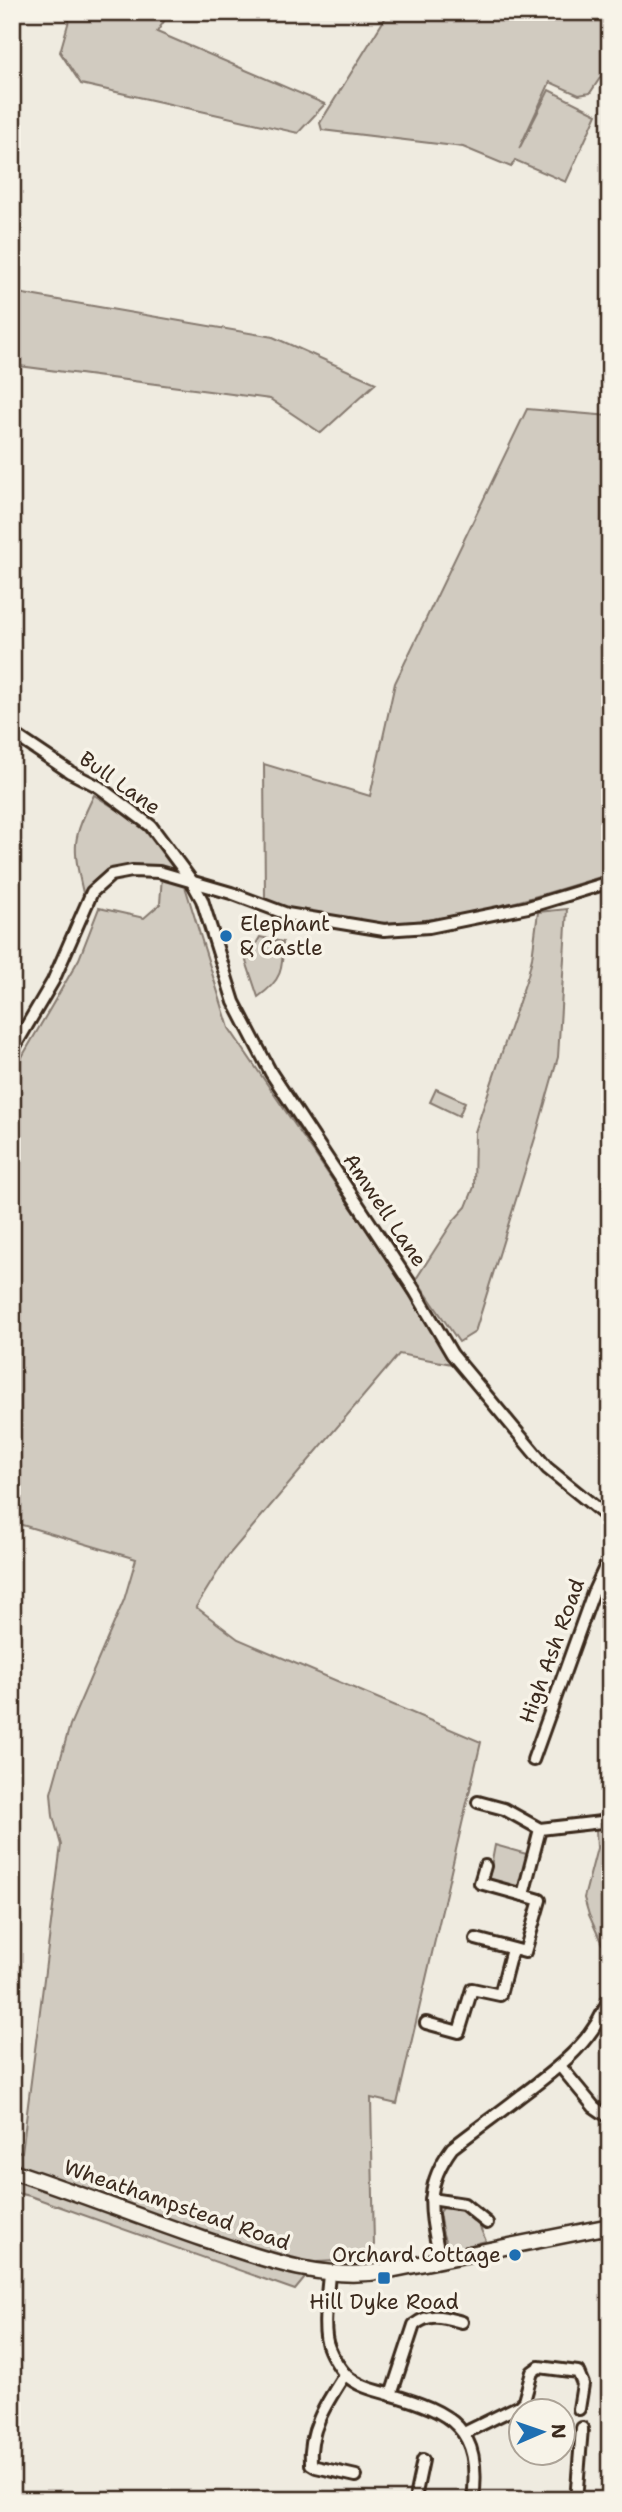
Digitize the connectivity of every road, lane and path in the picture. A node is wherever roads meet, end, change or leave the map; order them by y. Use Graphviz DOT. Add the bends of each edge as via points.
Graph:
graph roads {
  1 [pos="12,733"];
  2 [pos="191,880"];
  3 [pos="610,882"];
  4 [pos="12,1051"];
  5 [pos="610,1519"];
  6 [pos="610,1556"];
  7 [pos="533,1760"];
  8 [pos="478,1802"];
  9 [pos="610,1821"];
  10 [pos="540,1829"];
  11 [pos="485,1867"];
  12 [pos="523,1895"];
  13 [pos="476,1939"];
  14 [pos="512,1949"];
  15 [pos="610,1995"];
  16 [pos="426,2023"];
  17 [pos="560,2066"];
  18 [pos="610,2118"];
  19 [pos="12,2171"];
  20 [pos="431,2199"];
  21 [pos="487,2223"];
  22 [pos="610,2226"];
  23 [pos="440,2259"];
  24 [pos="330,2273"];
  25 [pos="462,2322"];
  26 [pos="345,2374"];
  27 [pos="391,2395"];
  28 [pos="579,2409"];
  29 [pos="582,2428"];
  30 [pos="464,2433"];
  31 [pos="423,2460"];
  32 [pos="356,2476"];
  33 [pos="417,2500"];
  34 [pos="473,2500"];
  35 [pos="576,2500"];
  1 -- 2 [label="street, Bull Lane" via="151,826"];
  2 -- 3 [label="street" via="287,914 384,930 429,927 516,909"];
  2 -- 4 [label="street" via="132,871 101,882 92,892 53,981"];
  2 -- 5 [label="street, Amwell Lane" via="202,900 234,1002 271,1073 452,1354 547,1468"];
  6 -- 7 [label="street, High Ash Road"];
  8 -- 10 [label="street" via="504,1809"];
  9 -- 10 [label="street"];
  10 -- 12 [label="street"];
  11 -- 12 [label="street" via="480,1883"];
  12 -- 14 [label="street" via="540,1900 525,1952"];
  13 -- 14 [label="street"];
  14 -- 16 [label="street" via="500,1995 472,1989 459,2032"];
  15 -- 17 [label="street" via="597,2025"];
  17 -- 18 [label="street"];
  17 -- 20 [label="street" via="452,2148 433,2183"];
  19 -- 24 [label="main road, Wheathampstead Road" via="266,2260"];
  20 -- 21 [label="street" via="464,2204"];
  20 -- 23 [label="street"];
  22 -- 23 [label="main road, Wheathampstead Road"];
  23 -- 24 [label="main road, Wheathampstead Road" via="373,2273"];
  24 -- 26 [label="street" via="328,2347"];
  25 -- 27 [label="street" via="433,2315 414,2325"];
  26 -- 27 [label="street" via="366,2388"];
  26 -- 32 [label="street" via="317,2420 311,2464"];
  27 -- 30 [label="street" via="432,2407"];
  28 -- 30 [label="street" via="583,2384 578,2372 539,2367 532,2372 519,2406"];
  29 -- 35 [label="street"];
  30 -- 34 [label="street" via="475,2464"];
  31 -- 33 [label="street"];
}
